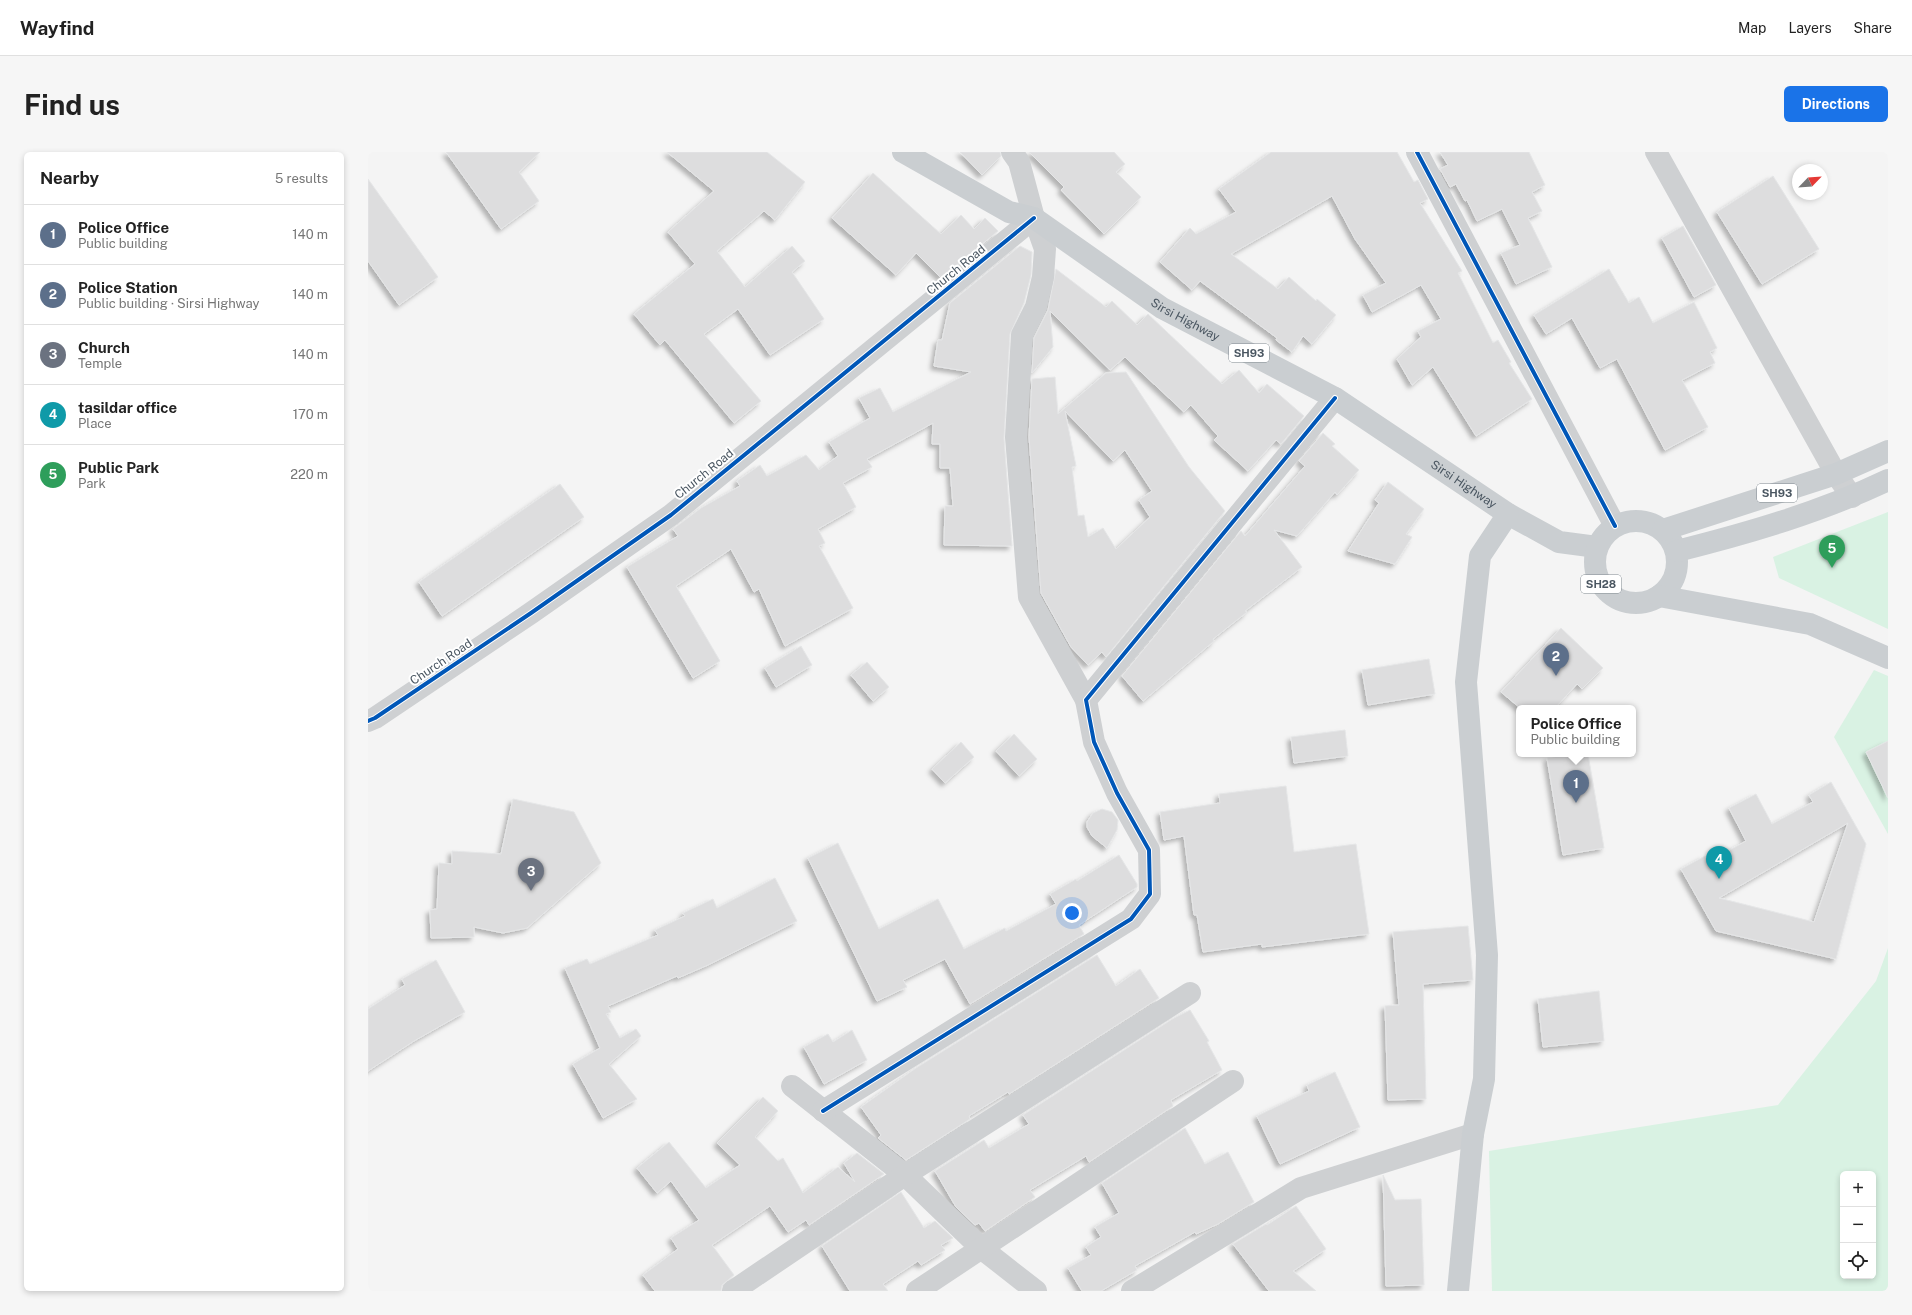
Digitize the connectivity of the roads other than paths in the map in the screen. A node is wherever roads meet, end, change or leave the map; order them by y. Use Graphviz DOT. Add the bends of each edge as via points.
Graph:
graph roads {
  1 [pos="903,152"];
  2 [pos="1417,152"];
  3 [pos="1656,152"];
  4 [pos="1019,155"];
  5 [pos="1034,218"];
  6 [pos="1335,398"];
  7 [pos="1888,451"];
  8 [pos="1836,474"];
  9 [pos="1888,480"];
  10 [pos="1852,497"];
  11 [pos="1508,514"];
  12 [pos="1615,526"];
  13 [pos="1663,530"];
  14 [pos="1597,547"];
  15 [pos="1677,551"];
  16 [pos="1659,596"];
  17 [pos="1888,658"];
  18 [pos="1086,700"];
  19 [pos="368,721"];
  20 [pos="1190,993"];
  21 [pos="1232,1081"];
  22 [pos="792,1086"];
  23 [pos="823,1111"];
  24 [pos="1473,1134"];
  25 [pos="905,1175"];
  26 [pos="981,1248"];
  27 [pos="733,1291"];
  28 [pos="917,1291"];
  29 [pos="1036,1291"];
  30 [pos="1132,1291"];
  31 [pos="1458,1291"];
  1 -- 5 [label="main road, Sirsi Highway / SH93" via="1009,212"];
  2 -- 12 [label="street"];
  3 -- 8 [label="street"];
  4 -- 5 [label="street"];
  5 -- 6 [label="main road, Sirsi Highway / SH93" via="1162,308"];
  5 -- 18 [label="street" via="1045,249 1043,277 1036,306 1022,336 1016,437 1029,597"];
  5 -- 19 [label="street, Church Road" via="671,515 531,613"];
  6 -- 11 [label="main road, Sirsi Highway / SH93"];
  6 -- 18 [label="street"];
  7 -- 8 [label="main road, SH93"];
  8 -- 10 [label="street"];
  8 -- 13 [label="main road, SH93"];
  9 -- 10 [label="main road, SH93"];
  10 -- 15 [label="main road, SH93" via="1738,536"];
  11 -- 14 [label="main road, Sirsi Highway / SH93" via="1559,542"];
  11 -- 24 [label="main road" via="1480,556 1466,682 1487,956 1484,1079"];
  12 -- 13 [label="main road" via="1627,521 1640,520 1652,523"];
  12 -- 14 [label="main road" via="1604,535"];
  13 -- 15 [label="main road"];
  14 -- 16 [label="main road, SH28" via="1596,573 1602,585 1611,594 1622,601 1635,603 1648,602"];
  15 -- 16 [label="main road, SH28" via="1678,564 1675,576 1669,588"];
  16 -- 17 [label="main road" via="1810,624"];
  18 -- 23 [label="street" via="1094,742 1117,793 1149,850 1150,894 1131,919"];
  20 -- 25 [label="street"];
  21 -- 26 [label="street"];
  22 -- 23 [label="street"];
  23 -- 25 [label="street"];
  24 -- 30 [label="street" via="1301,1188"];
  24 -- 31 [label="main road"];
  25 -- 26 [label="street"];
  25 -- 27 [label="street"];
  26 -- 28 [label="street"];
  26 -- 29 [label="street"];
}
